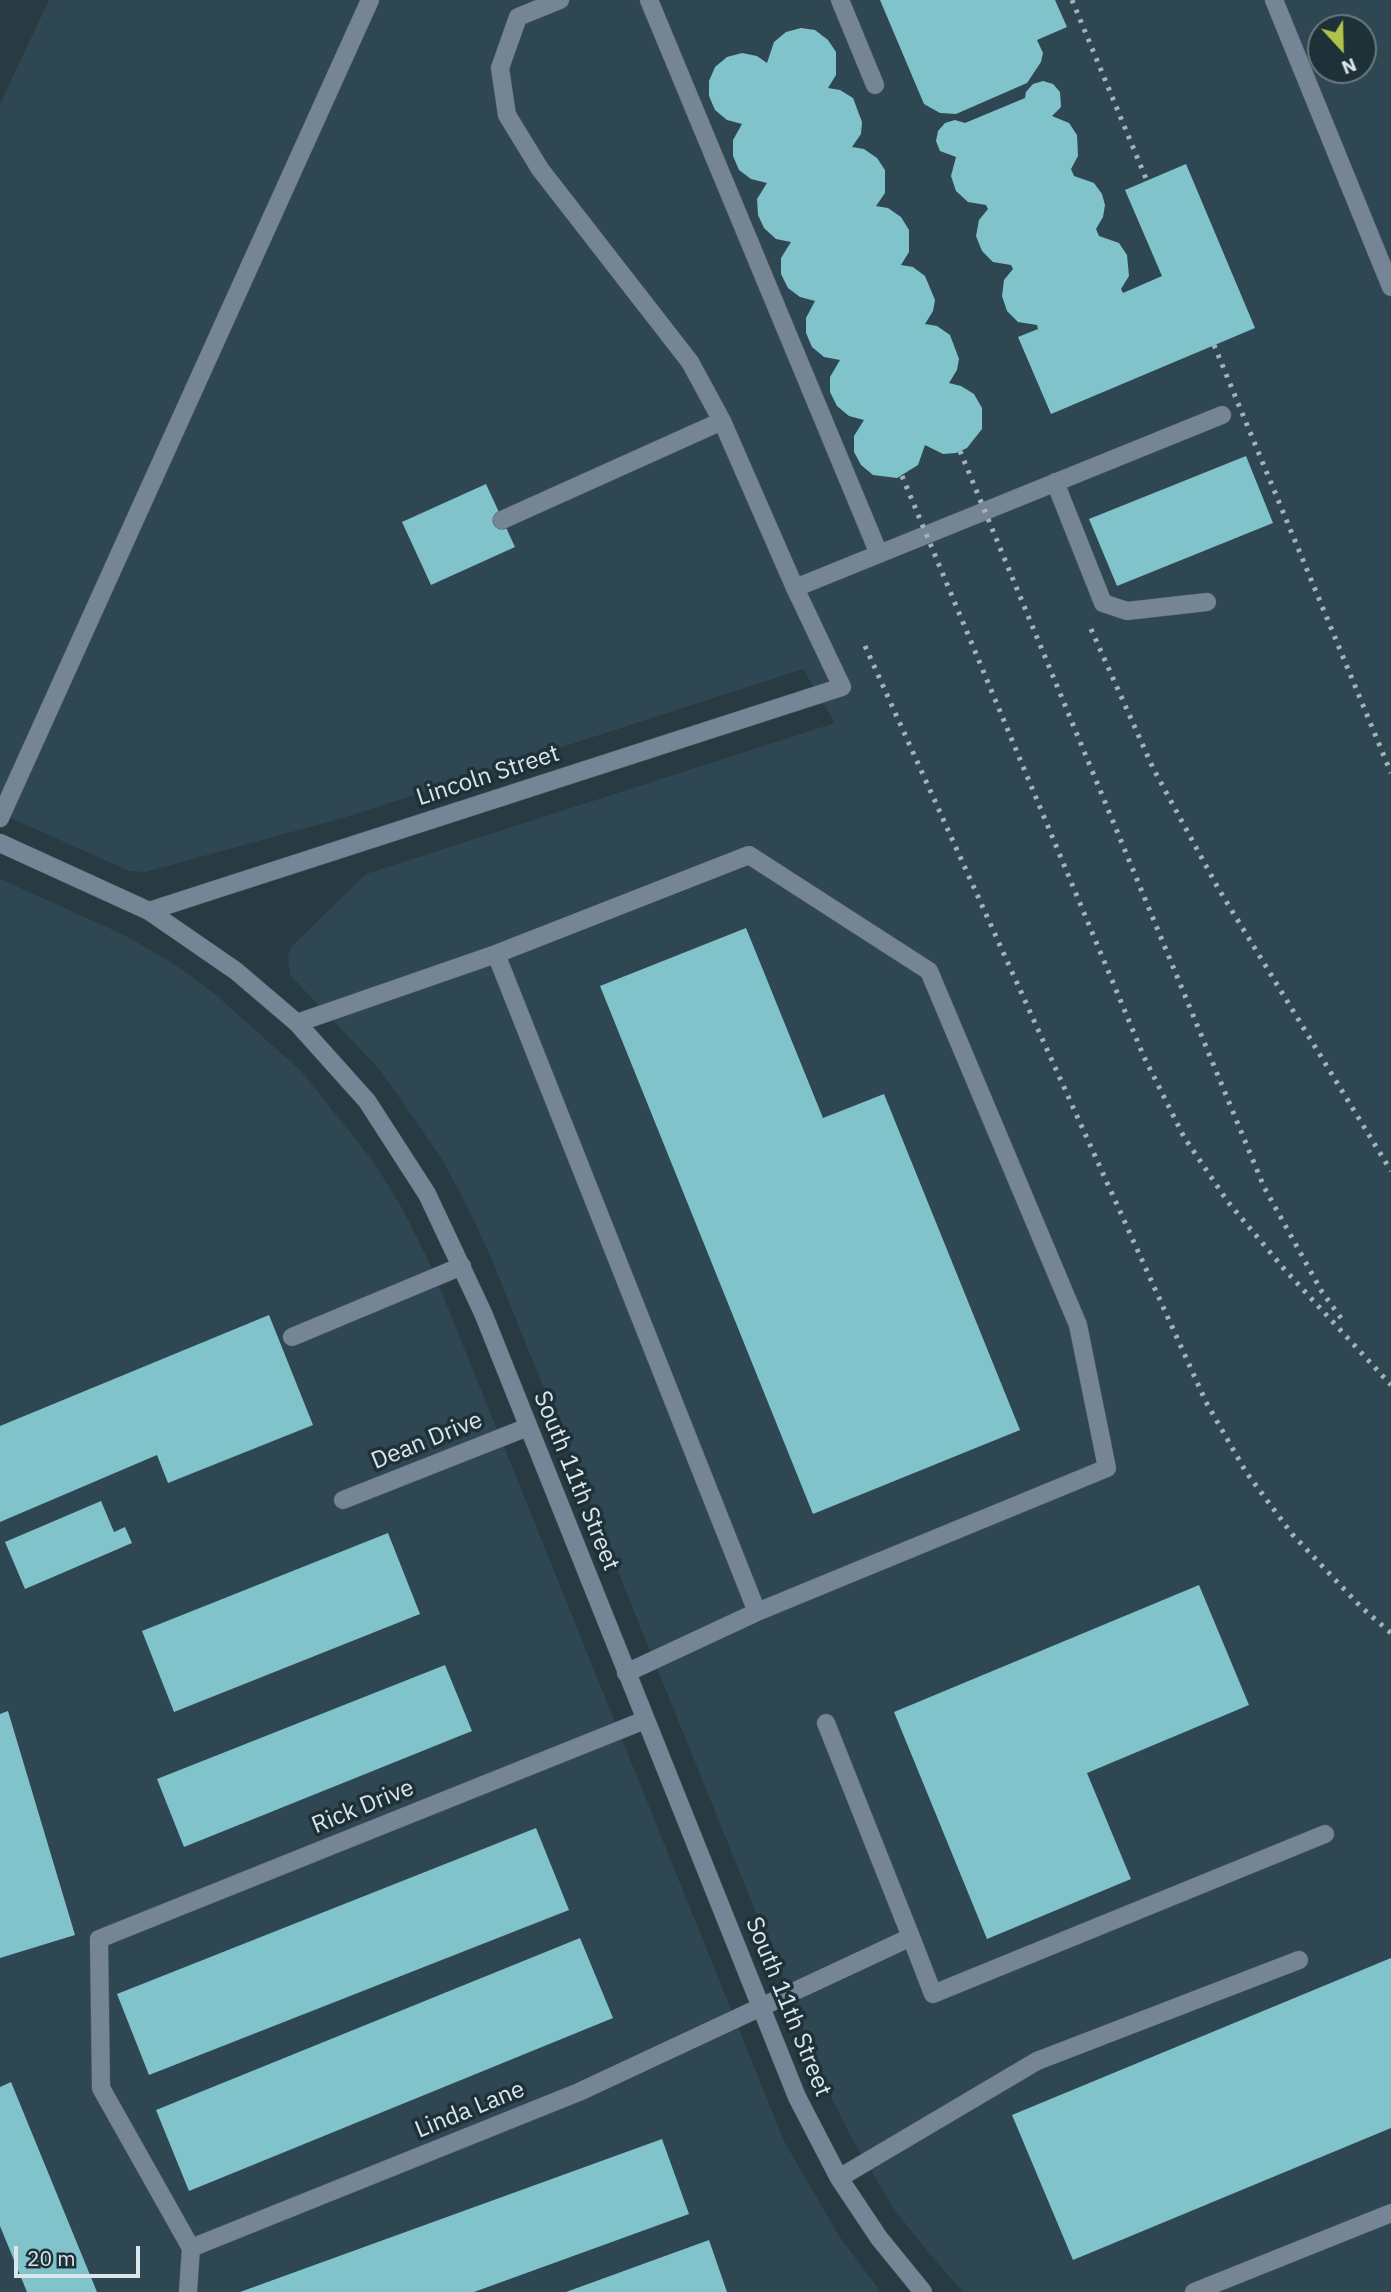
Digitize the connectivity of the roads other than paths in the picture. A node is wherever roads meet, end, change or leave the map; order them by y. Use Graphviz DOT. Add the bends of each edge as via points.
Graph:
graph roads {
  1 [pos="370,0"];
  2 [pos="560,0"];
  3 [pos="649,0"];
  4 [pos="840,0"];
  5 [pos="1274,0"];
  6 [pos="875,85"];
  7 [pos="1391,287"];
  8 [pos="1222,415"];
  9 [pos="722,421"];
  10 [pos="1055,482"];
  11 [pos="502,520"];
  12 [pos="879,554"];
  13 [pos="795,588"];
  14 [pos="1207,602"];
  15 [pos="0,818"];
  16 [pos="0,843"];
  17 [pos="149,911"];
  18 [pos="496,954"];
  19 [pos="297,1023"];
  20 [pos="462,1266"];
  21 [pos="292,1337"];
  22 [pos="528,1427"];
  23 [pos="343,1500"];
  24 [pos="757,1612"];
  25 [pos="626,1673"];
  26 [pos="645,1720"];
  27 [pos="826,1723"];
  28 [pos="1325,1834"];
  29 [pos="911,1937"];
  30 [pos="1299,1960"];
  31 [pos="762,2007"];
  32 [pos="839,2178"];
  33 [pos="1391,2213"];
  34 [pos="191,2248"];
  35 [pos="188,2292"];
  36 [pos="923,2292"];
  37 [pos="1194,2292"];
  1 -- 15 [label="street"];
  2 -- 9 [label="street" via="518,17 500,68 507,115 540,169 690,362"];
  3 -- 12 [label="street"];
  4 -- 6 [label="street"];
  5 -- 7 [label="street"];
  8 -- 10 [label="street"];
  9 -- 11 [label="street"];
  9 -- 13 [label="street"];
  10 -- 12 [label="street"];
  10 -- 14 [label="street" via="1103,603 1127,611"];
  12 -- 13 [label="street"];
  13 -- 17 [label="street, Lincoln Street" via="842,687"];
  16 -- 17 [label="street, South 11th Street"];
  17 -- 19 [label="street, South 11th Street" via="236,971"];
  18 -- 19 [label="street"];
  18 -- 24 [label="street"];
  18 -- 24 [label="street" via="749,855 929,971 1078,1325 1107,1468"];
  19 -- 20 [label="street, South 11th Street" via="367,1101 427,1194"];
  20 -- 21 [label="street"];
  20 -- 22 [label="street, South 11th Street"];
  22 -- 23 [label="street, Dean Drive"];
  22 -- 25 [label="street, South 11th Street"];
  24 -- 25 [label="street"];
  25 -- 26 [label="street, South 11th Street"];
  26 -- 31 [label="street, South 11th Street"];
  26 -- 34 [label="street, Rick Drive" via="99,1939 101,2088"];
  27 -- 29 [label="street"];
  28 -- 29 [label="street" via="933,1994"];
  29 -- 31 [label="street, Linda Lane"];
  30 -- 32 [label="street" via="1037,2061"];
  31 -- 32 [label="street, South 11th Street" via="797,2097"];
  31 -- 34 [label="street, Linda Lane" via="579,2092"];
  32 -- 36 [label="street, South 11th Street"];
  33 -- 37 [label="street"];
  34 -- 35 [label="street"];
}
